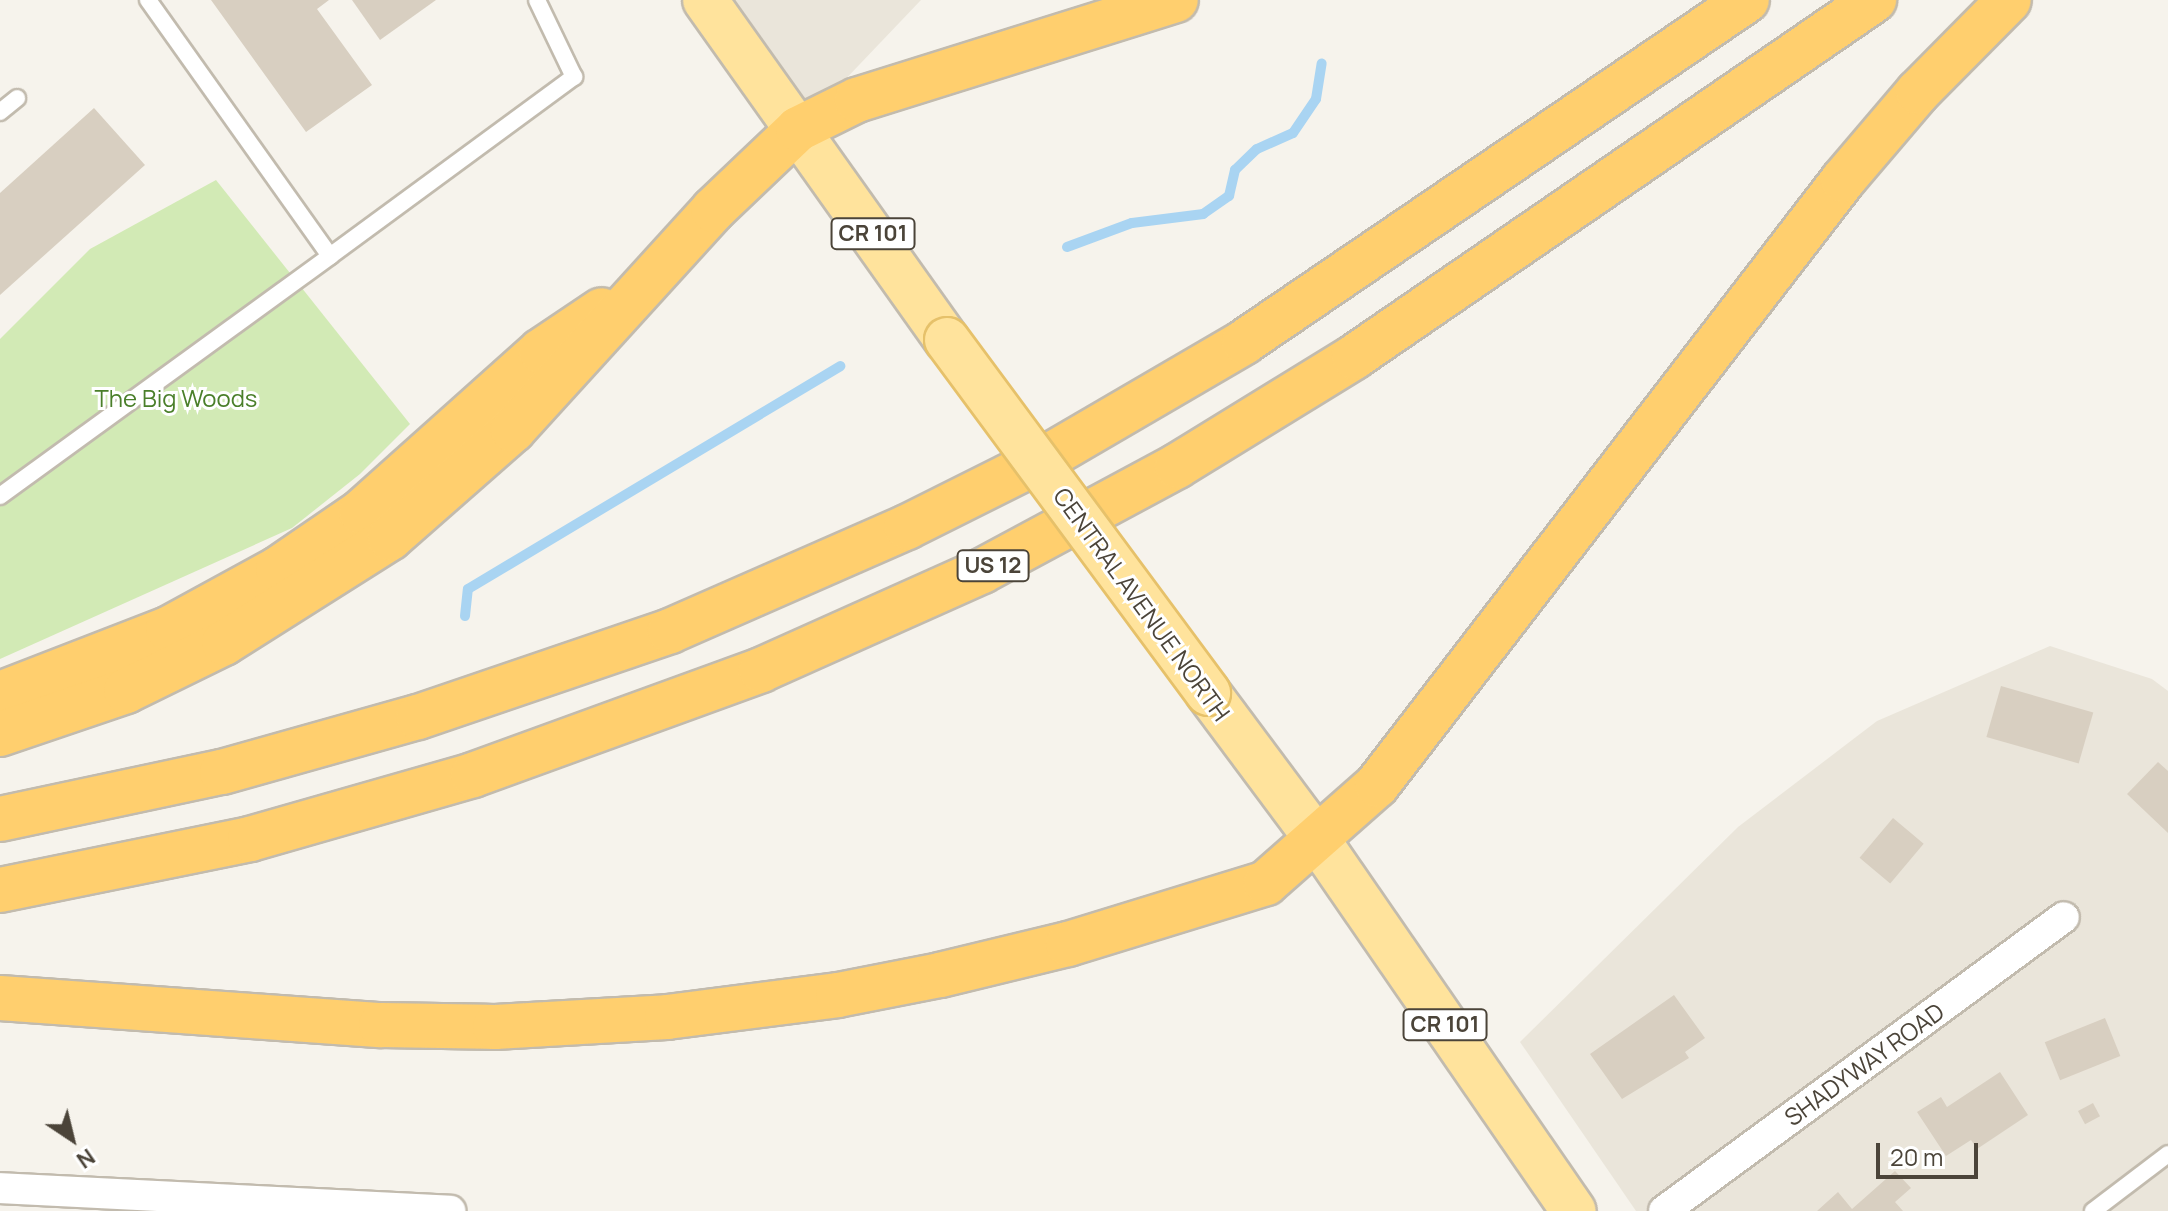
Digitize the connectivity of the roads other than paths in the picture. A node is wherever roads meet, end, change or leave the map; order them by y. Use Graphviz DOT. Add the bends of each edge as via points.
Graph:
graph roads {
  1 [pos="148,0"];
  2 [pos="537,0"];
  3 [pos="705,0"];
  4 [pos="1176,0"];
  5 [pos="1747,0"];
  6 [pos="1874,0"];
  7 [pos="2009,0"];
  8 [pos="17,98"];
  9 [pos="0,112"];
  10 [pos="798,129"];
  11 [pos="330,256"];
  12 [pos="657,274"];
  13 [pos="0,496"];
  14 [pos="0,694"];
  15 [pos="0,734"];
  16 [pos="0,819"];
  17 [pos="1317,839"];
  18 [pos="0,890"];
  19 [pos="2064,917"];
  20 [pos="0,998"];
  21 [pos="2168,1154"];
  22 [pos="0,1188"];
  23 [pos="306,1207"];
  24 [pos="450,1211"];
  25 [pos="1574,1211"];
  26 [pos="1664,1211"];
  27 [pos="2093,1211"];
  1 -- 11 [label="lane"];
  2 -- 11 [label="lane" via="574,77"];
  3 -- 10 [label="main road, CENTRAL AVENUE NORTH / CR 101"];
  4 -- 10 [label="highway" via="857,100"];
  5 -- 16 [label="highway" via="1244,342 1051,455 907,527 670,631 446,708 222,772"];
  6 -- 18 [label="highway, US 12" via="1354,357 1177,466 982,571 761,670 473,775 250,839"];
  7 -- 17 [label="highway" via="1918,92 1843,180 1377,785"];
  8 -- 9 [label="lane"];
  10 -- 12 [label="highway" via="752,170"];
  10 -- 17 [label="main road, CENTRAL AVENUE NORTH / CR 101, bridge" via="947,340"];
  11 -- 13 [label="lane"];
  12 -- 14 [label="highway" via="541,351 407,474 290,561 168,629"];
  12 -- 15 [label="highway" via="493,449 351,567 257,625 126,691"];
  17 -- 20 [label="highway" via="1266,883 1202,906 940,975 753,1008 495,1027 349,1023"];
  17 -- 25 [label="main road, CENTRAL AVENUE NORTH / CR 101"];
  19 -- 26 [label="street, SHADYWAY ROAD"];
  21 -- 27 [label="lane"];
  22 -- 23 [label="street"];
  23 -- 24 [label="street"];
}
